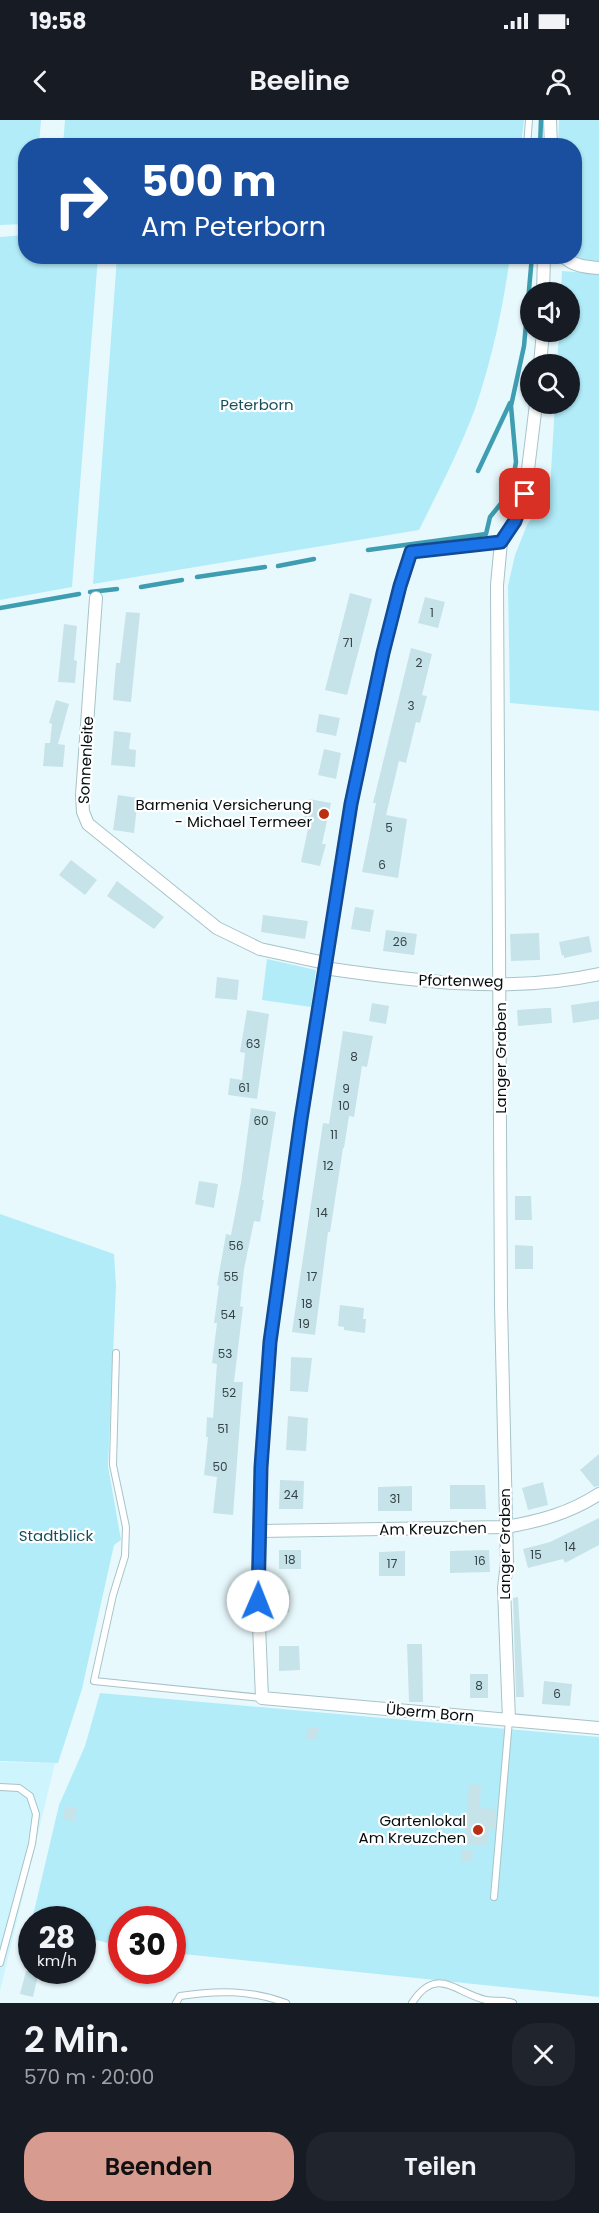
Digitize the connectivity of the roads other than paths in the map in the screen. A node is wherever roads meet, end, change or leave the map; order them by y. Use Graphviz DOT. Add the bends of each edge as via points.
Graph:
graph roads {
  1 [pos="529,120"];
  2 [pos="550,120"];
  3 [pos="528,138"];
  4 [pos="551,138"];
  5 [pos="544,264"];
  6 [pos="574,264"];
  7 [pos="599,268"];
  8 [pos="543,282"];
  9 [pos="535,414"];
  10 [pos="501,542"];
  11 [pos="96,598"];
  12 [pos="191,908"];
  13 [pos="324,966"];
  14 [pos="599,974"];
  15 [pos="501,983"];
  16 [pos="116,1353"];
  17 [pos="599,1494"];
  18 [pos="506,1527"];
  19 [pos="260,1531"];
  20 [pos="262,1698"];
  21 [pos="509,1720"];
  22 [pos="599,1728"];
  23 [pos="0,1787"];
  24 [pos="494,1897"];
  25 [pos="0,1964"];
  26 [pos="176,2003"];
  27 [pos="286,2003"];
  28 [pos="412,2003"];
  29 [pos="513,2003"];
  1 -- 3 [label="lane"];
  2 -- 4 [label="street"];
  5 -- 8 [label="street"];
  6 -- 7 [label="street"];
  9 -- 10 [label="street, Langer Graben" via="525,494 515,521"];
  10 -- 13 [label="street" via="411,552 383,653 351,804"];
  10 -- 15 [label="street, Langer Graben" via="497,585"];
  11 -- 12 [label="street, Sonnenleite" via="83,812 87,824"];
  12 -- 13 [label="street, Pfortenweg" via="217,928 260,949"];
  13 -- 15 [label="street, Pfortenweg" via="407,980"];
  13 -- 19 [label="street" via="270,1342"];
  14 -- 15 [label="street, Pfortenweg"];
  15 -- 18 [label="street, Langer Graben"];
  16 -- 20 [label="lane" via="113,1465 126,1527 125,1556 94,1681"];
  17 -- 18 [label="street, Am Kreuzchen" via="537,1522"];
  18 -- 19 [label="street, Am Kreuzchen"];
  18 -- 21 [label="street, Langer Graben"];
  19 -- 20 [label="street"];
  20 -- 21 [label="street, Überm Born"];
  21 -- 22 [label="street, Überm Born"];
  21 -- 24 [label="lane"];
  23 -- 25 [label="lane" via="19,1788 30,1796 36,1814 32,1844"];
  26 -- 27 [label="lane" via="180,1995 206,1992 265,1995"];
  28 -- 29 [label="lane" via="439,1983 488,2000"];
}
